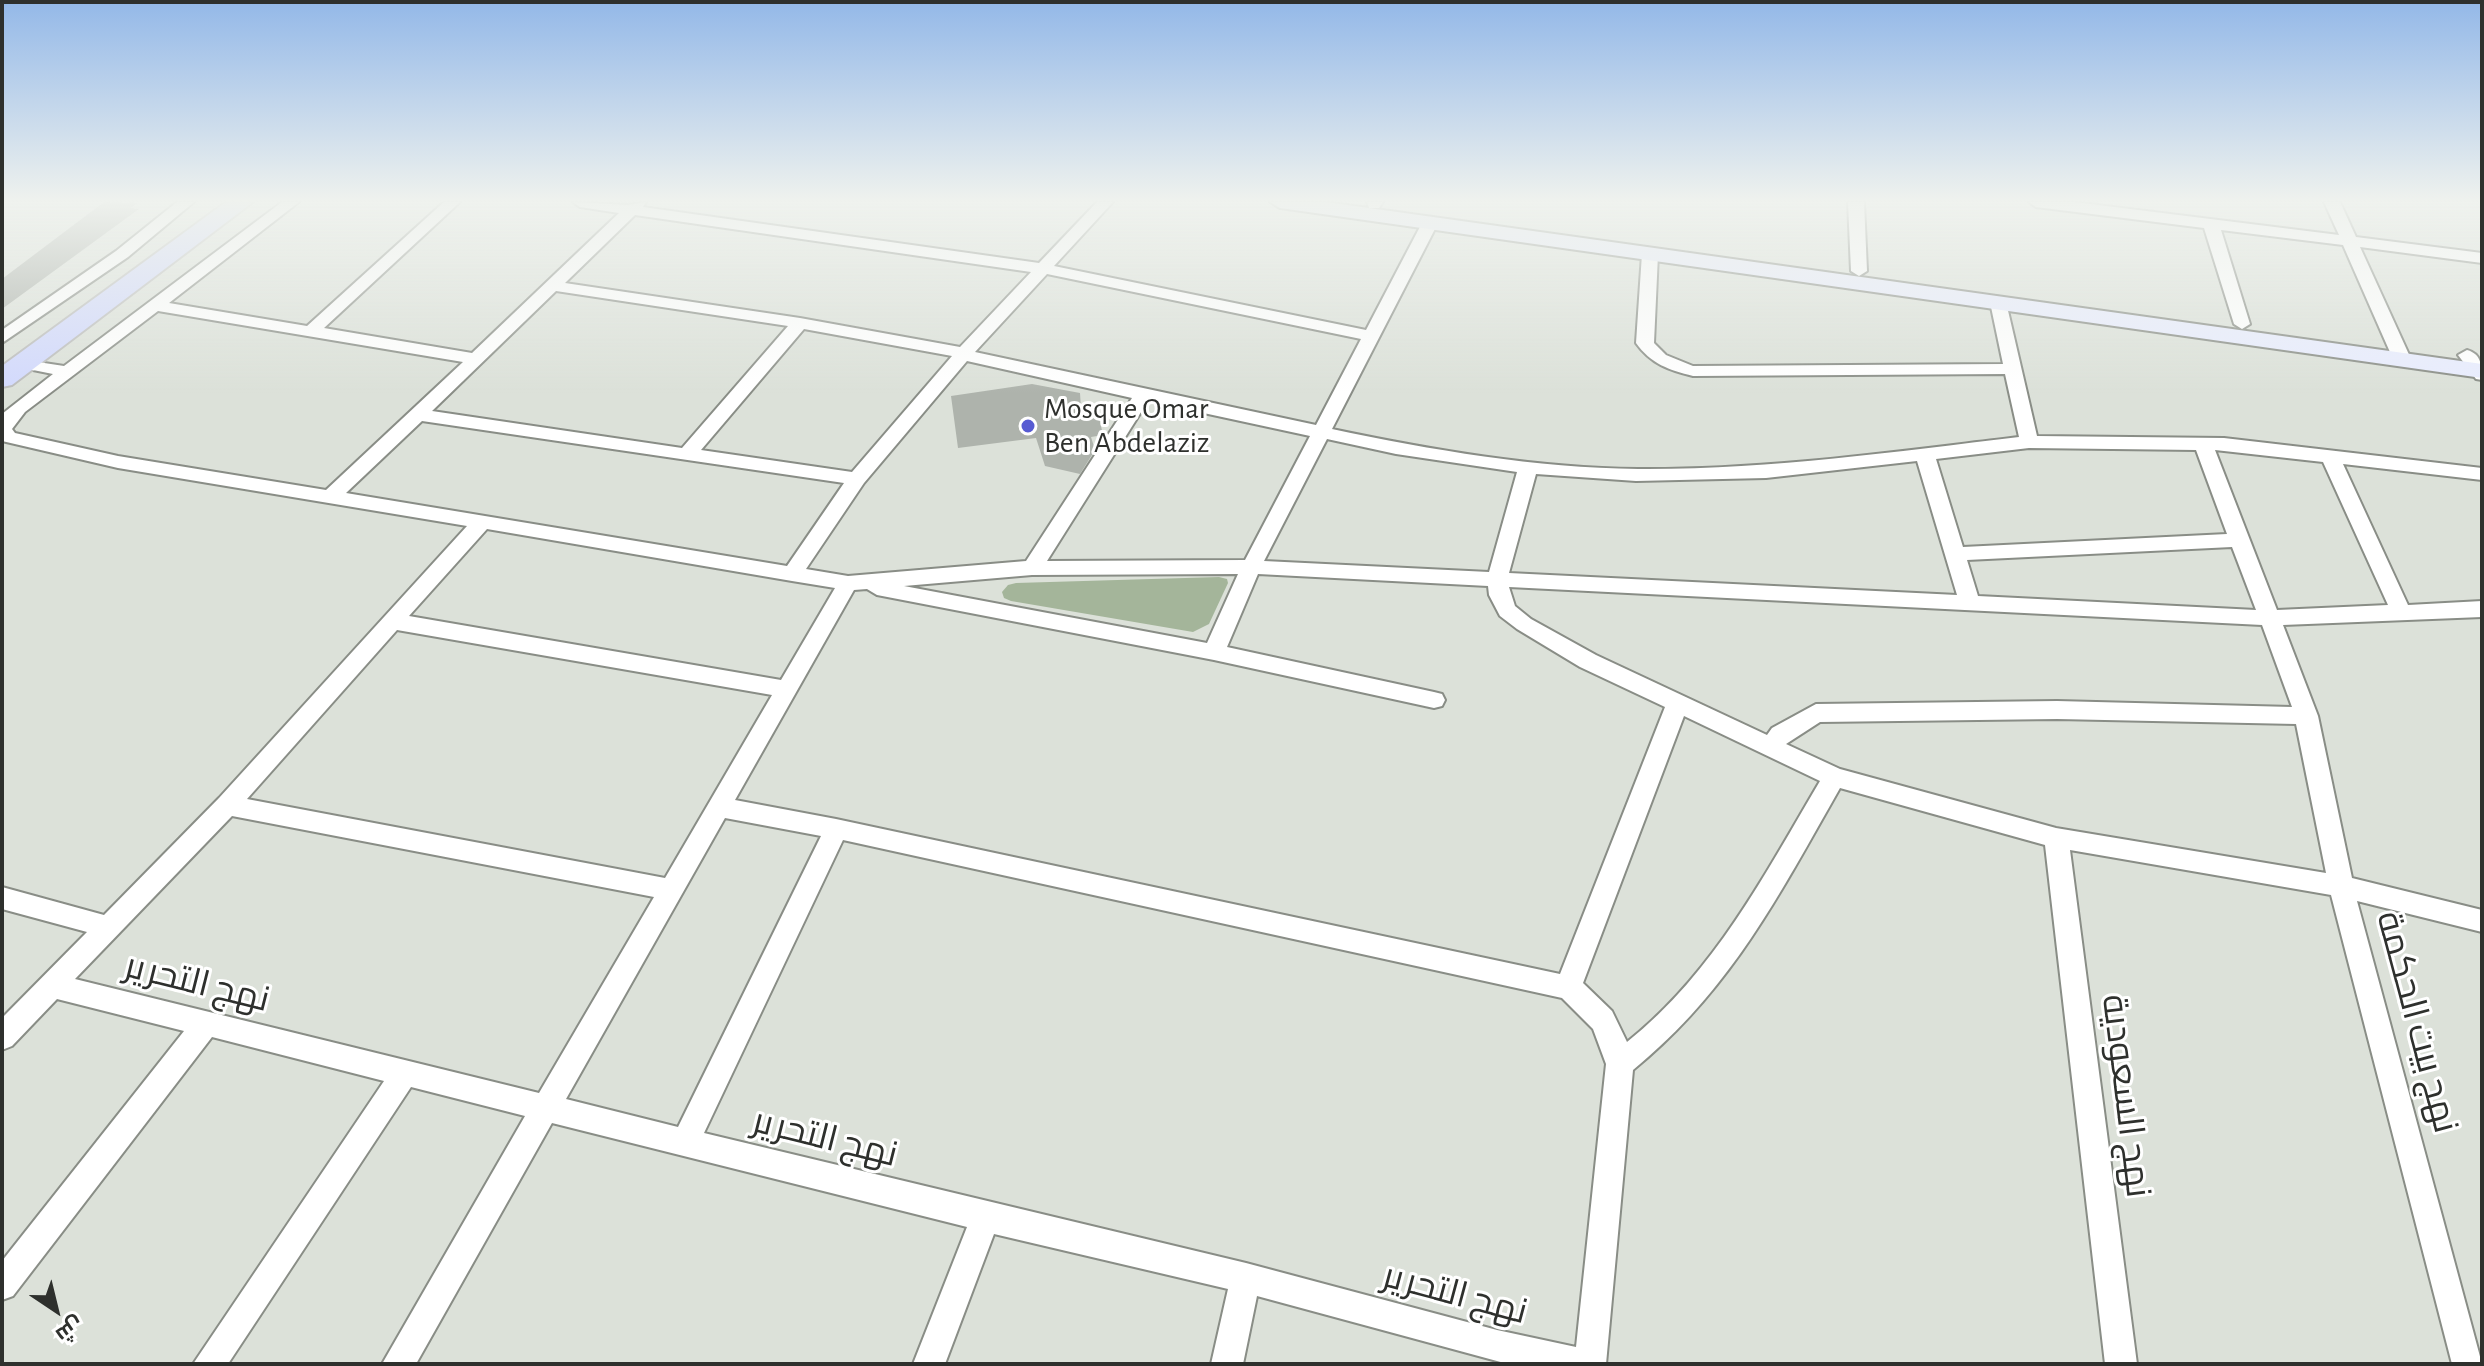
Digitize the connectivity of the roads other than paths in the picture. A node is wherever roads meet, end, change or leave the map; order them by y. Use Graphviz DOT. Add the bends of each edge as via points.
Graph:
graph roads {
  1 [pos="117,266"];
  2 [pos="122,266"];
  3 [pos="150,266"];
  4 [pos="209,266"];
  5 [pos="383,266"];
  6 [pos="573,266"];
  7 [pos="1023,266"];
  8 [pos="1047,266"];
  9 [pos="1407,266"];
  10 [pos="1649,266"];
  11 [pos="1735,266"];
  12 [pos="1821,266"];
  13 [pos="1859,266"];
  14 [pos="2224,266"];
  15 [pos="2361,266"];
  16 [pos="1044,269"];
  17 [pos="1859,271"];
  18 [pos="552,286"];
  19 [pos="1998,302"];
  20 [pos="157,306"];
  21 [pos="800,323"];
  22 [pos="2242,324"];
  23 [pos="310,332"];
  24 [pos="1370,336"];
  25 [pos="2,338"];
  26 [pos="2399,352"];
  27 [pos="963,354"];
  28 [pos="478,359"];
  29 [pos="13,361"];
  30 [pos="2478,366"];
  31 [pos="2012,369"];
  32 [pos="68,372"];
  33 [pos="2,379"];
  34 [pos="1143,395"];
  35 [pos="418,415"];
  36 [pos="1323,432"];
  37 [pos="2029,442"];
  38 [pos="2203,444"];
  39 [pos="688,453"];
  40 [pos="1925,455"];
  41 [pos="2329,455"];
  42 [pos="1528,467"];
  43 [pos="2482,474"];
  44 [pos="857,479"];
  45 [pos="330,497"];
  46 [pos="482,522"];
  47 [pos="2240,540"];
  48 [pos="1955,554"];
  49 [pos="1251,567"];
  50 [pos="1032,568"];
  51 [pos="792,574"];
  52 [pos="1498,577"];
  53 [pos="848,583"];
  54 [pos="1969,601"];
  55 [pos="2482,609"];
  56 [pos="2401,612"];
  57 [pos="2270,618"];
  58 [pos="391,621"];
  59 [pos="1214,652"];
  60 [pos="784,689"];
  61 [pos="1434,700"];
  62 [pos="1677,704"];
  63 [pos="2307,716"];
  64 [pos="1771,749"];
  65 [pos="1834,777"];
  66 [pos="227,805"];
  67 [pos="719,807"];
  68 [pos="836,829"];
  69 [pos="2056,838"];
  70 [pos="2341,886"];
  71 [pos="672,890"];
  72 [pos="2,898"];
  73 [pos="2482,921"];
  74 [pos="109,927"];
  75 [pos="50,985"];
  76 [pos="1568,988"];
  77 [pos="206,1024"];
  78 [pos="2,1037"];
  79 [pos="1620,1064"];
  80 [pos="404,1074"];
  81 [pos="546,1109"];
  82 [pos="685,1143"];
  83 [pos="986,1217"];
  84 [pos="1246,1278"];
  85 [pos="2,1285"];
  86 [pos="1497,1355"];
  87 [pos="209,1364"];
  88 [pos="398,1364"];
  89 [pos="929,1364"];
  90 [pos="1227,1364"];
  91 [pos="1583,1364"];
  92 [pos="1590,1364"];
  93 [pos="2121,1364"];
  94 [pos="2468,1364"];
  1 -- 25 [label="street"];
  2 -- 29 [label="main road"];
  3 -- 29 [label="main road"];
  4 -- 20 [label="street"];
  5 -- 23 [label="street"];
  6 -- 18 [label="street"];
  7 -- 16 [label="street"];
  8 -- 16 [label="street"];
  9 -- 24 [label="street"];
  10 -- 31 [label="street" via="1645,343 1674,366 1693,371"];
  11 -- 19 [label="main road"];
  12 -- 17 [label="main road"];
  13 -- 17 [label="street"];
  14 -- 22 [label="street"];
  15 -- 26 [label="street"];
  16 -- 24 [label="street"];
  16 -- 27 [label="street"];
  17 -- 22 [label="main road"];
  18 -- 21 [label="street"];
  18 -- 28 [label="street"];
  19 -- 26 [label="main road"];
  19 -- 31 [label="street"];
  20 -- 23 [label="street"];
  20 -- 32 [label="street"];
  21 -- 27 [label="street"];
  21 -- 39 [label="street"];
  22 -- 26 [label="main road"];
  23 -- 28 [label="street"];
  24 -- 36 [label="street"];
  26 -- 30 [label="main road"];
  27 -- 34 [label="street"];
  27 -- 44 [label="street"];
  28 -- 35 [label="street"];
  29 -- 32 [label="street"];
  29 -- 33 [label="main road"];
  31 -- 37 [label="street"];
  32 -- 45 [label="street" via="5,422 9,437 118,462"];
  34 -- 36 [label="street"];
  34 -- 50 [label="street"];
  35 -- 39 [label="street"];
  35 -- 45 [label="street"];
  36 -- 42 [label="street"];
  36 -- 49 [label="street"];
  37 -- 38 [label="street"];
  37 -- 40 [label="street"];
  38 -- 41 [label="street"];
  38 -- 47 [label="street, نهج بيت الحكمة"];
  39 -- 44 [label="street"];
  40 -- 42 [label="street" via="1766,472 1636,475"];
  40 -- 48 [label="street"];
  41 -- 43 [label="street"];
  41 -- 56 [label="street"];
  42 -- 52 [label="street"];
  44 -- 51 [label="street"];
  45 -- 46 [label="street"];
  46 -- 51 [label="street"];
  46 -- 58 [label="street"];
  47 -- 48 [label="street"];
  47 -- 57 [label="street, نهج بيت الحكمة"];
  48 -- 54 [label="street"];
  49 -- 50 [label="street"];
  49 -- 52 [label="street"];
  49 -- 59 [label="street"];
  50 -- 53 [label="street"];
  51 -- 53 [label="street"];
  52 -- 54 [label="street"];
  52 -- 62 [label="street" via="1507,611 1524,624"];
  53 -- 59 [label="street"];
  53 -- 60 [label="street"];
  54 -- 57 [label="street"];
  55 -- 56 [label="street"];
  56 -- 57 [label="street"];
  57 -- 63 [label="street, نهج بيت الحكمة"];
  58 -- 60 [label="street"];
  58 -- 66 [label="street"];
  59 -- 61 [label="street"];
  60 -- 67 [label="street"];
  62 -- 64 [label="street"];
  62 -- 76 [label="street"];
  63 -- 64 [label="street" via="2057,710 1816,713 1780,734"];
  63 -- 70 [label="street, نهج بيت الحكمة"];
  64 -- 65 [label="street"];
  65 -- 69 [label="street"];
  65 -- 79 [label="street" via="1710,976 1671,1021"];
  66 -- 71 [label="street"];
  66 -- 74 [label="street"];
  67 -- 68 [label="street"];
  67 -- 71 [label="street"];
  68 -- 76 [label="street"];
  68 -- 82 [label="street"];
  69 -- 70 [label="street"];
  69 -- 93 [label="street, نهج السعودية"];
  70 -- 73 [label="street"];
  70 -- 94 [label="street, نهج بيت الحكمة"];
  71 -- 81 [label="street"];
  72 -- 74 [label="street"];
  74 -- 75 [label="street"];
  75 -- 77 [label="street, نهج التحرير"];
  75 -- 78 [label="street"];
  76 -- 79 [label="street" via="1601,1016 1614,1037"];
  77 -- 80 [label="street, نهج التحرير"];
  77 -- 85 [label="street"];
  79 -- 92 [label="street"];
  80 -- 81 [label="street, نهج التحرير"];
  80 -- 87 [label="street"];
  81 -- 82 [label="street, نهج التحرير"];
  81 -- 88 [label="street"];
  82 -- 83 [label="street, نهج التحرير"];
  83 -- 84 [label="street, نهج التحرير"];
  83 -- 89 [label="street"];
  84 -- 86 [label="street, نهج التحرير"];
  84 -- 90 [label="street"];
  86 -- 91 [label="street, نهج التحرير"];
}
